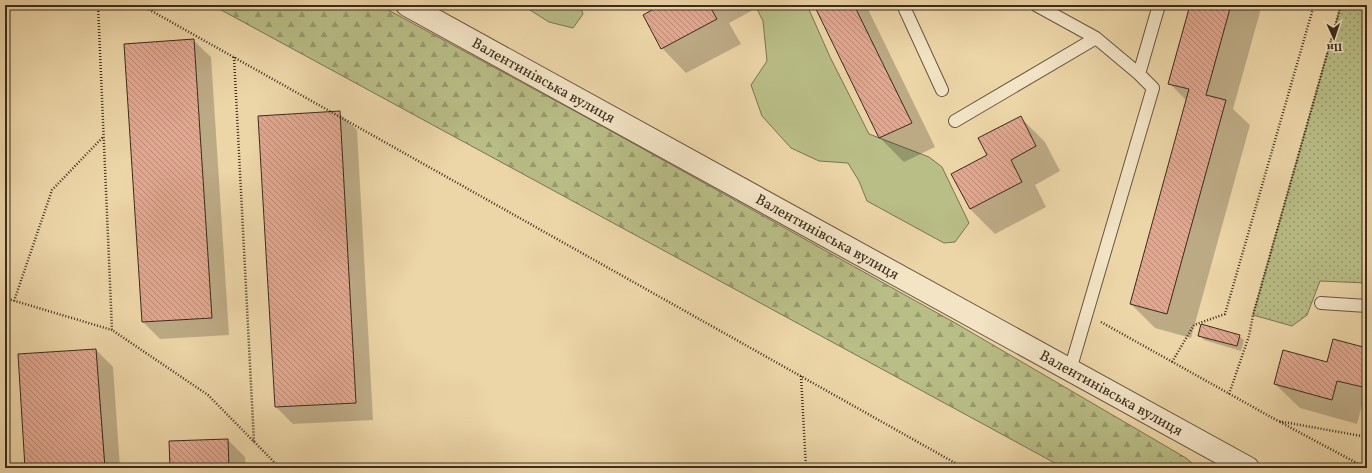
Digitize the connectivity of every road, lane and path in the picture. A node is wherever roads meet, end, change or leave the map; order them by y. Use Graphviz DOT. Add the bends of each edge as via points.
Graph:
graph roads {
  1 [pos="98,5"];
  2 [pos="141,5"];
  3 [pos="407,5"];
  4 [pos="903,5"];
  5 [pos="1036,5"];
  6 [pos="1159,5"];
  7 [pos="1314,5"];
  8 [pos="1341,5"];
  9 [pos="1096,38"];
  10 [pos="234,57"];
  11 [pos="1139,74"];
  12 [pos="942,90"];
  13 [pos="955,121"];
  14 [pos="104,137"];
  15 [pos="5,298"];
  16 [pos="14,301"];
  17 [pos="1321,303"];
  18 [pos="1367,306"];
  19 [pos="1087,314"];
  20 [pos="112,330"];
  21 [pos="1172,362"];
  22 [pos="1070,370"];
  23 [pos="801,376"];
  24 [pos="1229,394"];
  25 [pos="1278,421"];
  26 [pos="1367,438"];
  27 [pos="254,442"];
  28 [pos="280,468"];
  29 [pos="806,468"];
  30 [pos="964,468"];
  31 [pos="1248,468"];
  32 [pos="1366,468"];
  1 -- 14 [label="path"];
  2 -- 10 [label="path"];
  3 -- 22 [label="street, Валентинівська вулиця"];
  4 -- 12 [label="lane"];
  5 -- 9 [label="lane"];
  6 -- 11 [label="lane"];
  7 -- 21 [label="path" via="1225,314 1194,325"];
  8 -- 24 [label="path" via="1249,336"];
  9 -- 11 [label="lane"];
  9 -- 13 [label="lane"];
  10 -- 23 [label="path"];
  10 -- 27 [label="path"];
  11 -- 19 [label="lane" via="1153,88"];
  14 -- 16 [label="path" via="52,190"];
  14 -- 20 [label="path"];
  15 -- 16 [label="path"];
  16 -- 20 [label="path"];
  17 -- 18 [label="lane"];
  19 -- 21 [label="path"];
  19 -- 22 [label="lane"];
  20 -- 27 [label="path" via="208,395"];
  21 -- 24 [label="path"];
  22 -- 31 [label="street, Валентинівська вулиця"];
  23 -- 29 [label="path"];
  23 -- 30 [label="path"];
  24 -- 25 [label="path"];
  25 -- 26 [label="path"];
  25 -- 32 [label="path"];
  27 -- 28 [label="path"];
}
